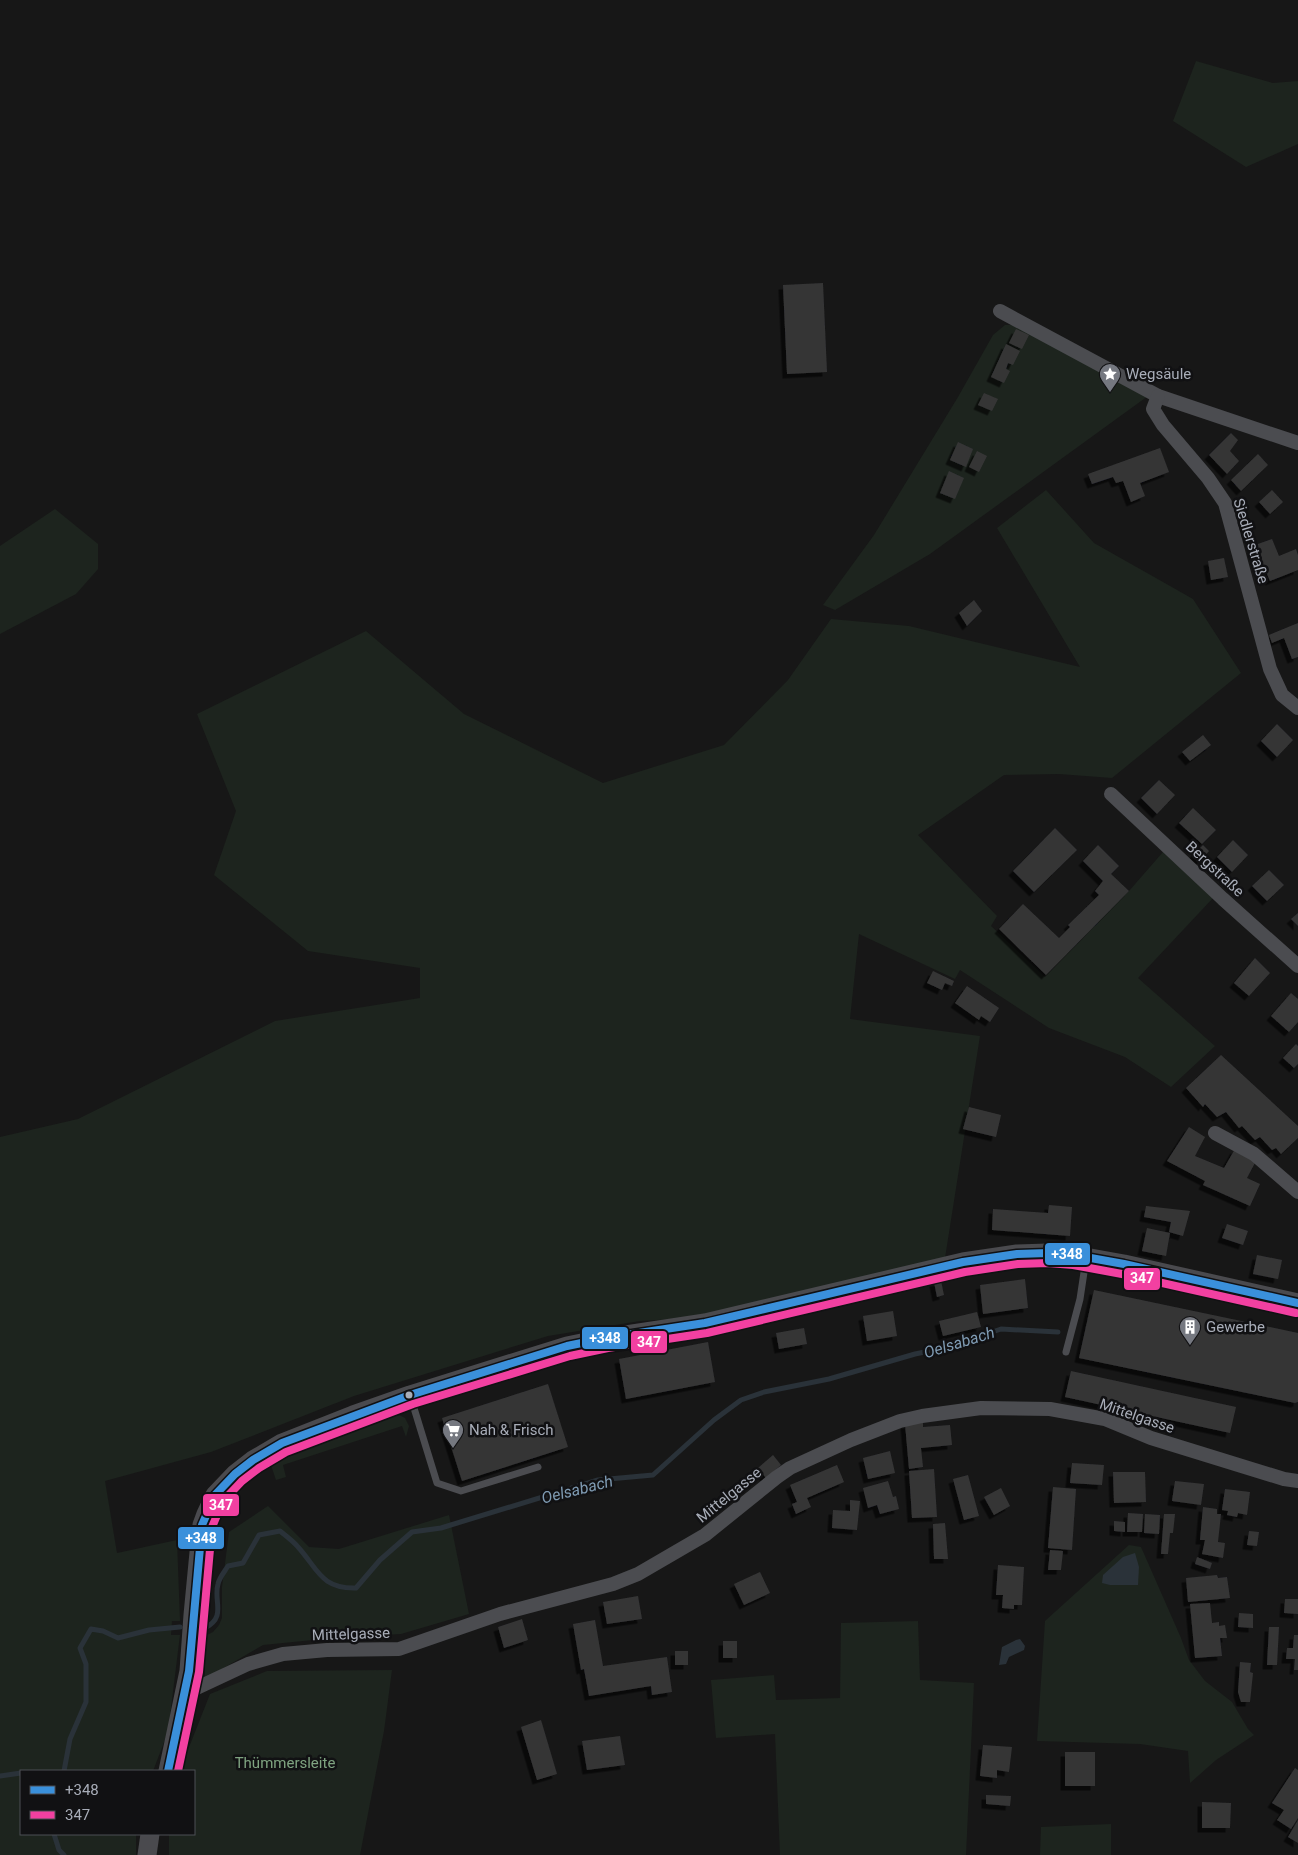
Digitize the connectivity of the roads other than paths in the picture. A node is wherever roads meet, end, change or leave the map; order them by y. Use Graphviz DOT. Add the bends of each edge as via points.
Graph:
graph roads {
  1 [pos="1000,311"];
  2 [pos="1158,396"];
  3 [pos="1298,443"];
  4 [pos="1298,708"];
  5 [pos="1111,794"];
  6 [pos="1298,966"];
  7 [pos="1215,1133"];
  8 [pos="1298,1192"];
  9 [pos="1086,1258"];
  10 [pos="1298,1303"];
  11 [pos="1066,1352"];
  12 [pos="410,1395"];
  13 [pos="538,1467"];
  14 [pos="1298,1481"];
  15 [pos="186,1694"];
  16 [pos="168,1770"];
  17 [pos="150,1835"];
  18 [pos="147,1855"];
  1 -- 2 [label="street"];
  2 -- 3 [label="street"];
  2 -- 4 [label="street, Siedlerstraße" via="1153,409 1224,503 1270,669 1282,694"];
  5 -- 6 [label="street, Bergstraße"];
  7 -- 8 [label="street" via="1254,1154"];
  9 -- 10 [label="main road"];
  9 -- 11 [label="lane" via="1080,1299"];
  9 -- 12 [label="main road" via="1048,1253 1017,1254 963,1262 739,1321 705,1323 567,1346"];
  12 -- 13 [label="lane" via="437,1483 461,1491"];
  12 -- 15 [label="main road" via="282,1443 235,1474 216,1495 202,1525"];
  14 -- 15 [label="street, Mittelgasse" via="1180,1448 1105,1419 1050,1409 981,1408 922,1416 892,1424 798,1464 705,1535 638,1574 613,1584 500,1614 399,1649 283,1654 248,1664"];
  15 -- 16 [label="main road"];
  17 -- 18 [label="main road"];
}
